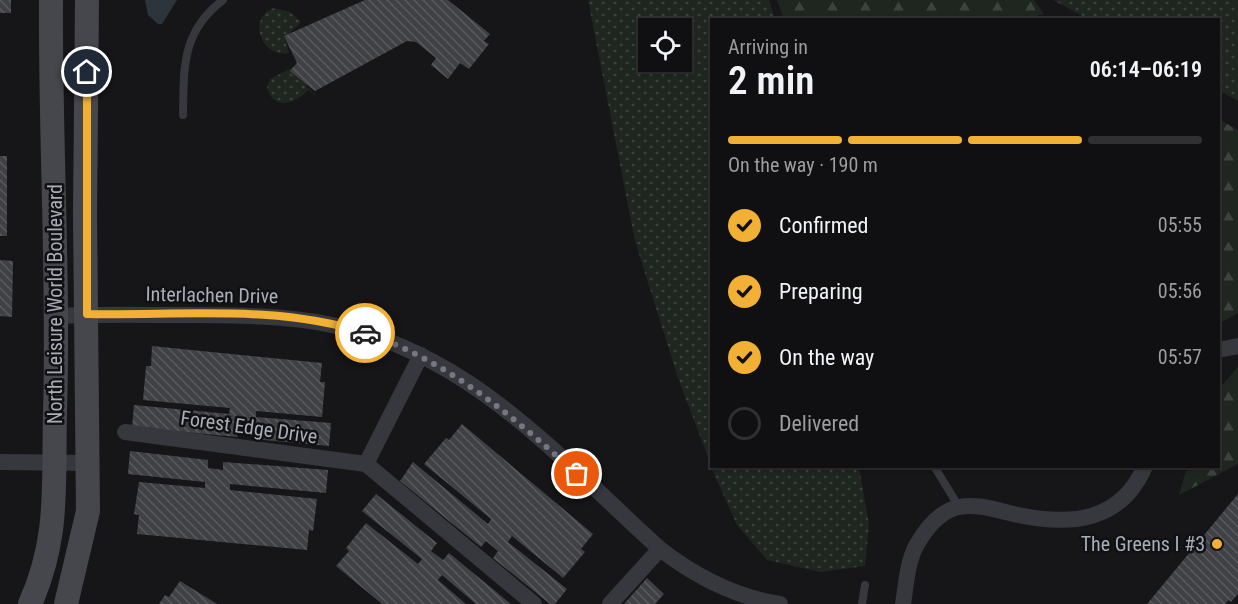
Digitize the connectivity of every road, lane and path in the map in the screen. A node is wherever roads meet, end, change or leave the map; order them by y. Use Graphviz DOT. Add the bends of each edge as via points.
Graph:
graph roads {
  1 [pos="51,0"];
  2 [pos="87,0"];
  3 [pos="223,0"];
  4 [pos="183,116"];
  5 [pos="87,314"];
  6 [pos="58,316"];
  7 [pos="1238,346"];
  8 [pos="1220,350"];
  9 [pos="421,356"];
  10 [pos="125,432"];
  11 [pos="0,462"];
  12 [pos="54,463"];
  13 [pos="89,463"];
  14 [pos="366,464"];
  15 [pos="935,468"];
  16 [pos="1144,468"];
  17 [pos="959,507"];
  18 [pos="660,549"];
  19 [pos="865,585"];
  20 [pos="30,604"];
  21 [pos="66,604"];
  22 [pos="534,604"];
  23 [pos="610,604"];
  24 [pos="780,604"];
  25 [pos="862,604"];
  26 [pos="903,604"];
  1 -- 6 [label="street, North Leisure World Boulevard"];
  2 -- 5 [label="street, North Leisure World Boulevard"];
  3 -- 4 [label="lane" via="199,24 190,40 184,61"];
  5 -- 6 [label="street, Interlachen Drive"];
  5 -- 9 [label="street, Interlachen Drive" via="291,318 340,325"];
  5 -- 13 [label="street, North Leisure World Boulevard"];
  6 -- 12 [label="street, North Leisure World Boulevard"];
  7 -- 8 [label="street"];
  9 -- 14 [label="street"];
  9 -- 18 [label="street, Interlachen Drive" via="467,382 511,414"];
  10 -- 14 [label="street, Forest Edge Drive"];
  11 -- 12 [label="street"];
  12 -- 13 [label="street"];
  12 -- 20 [label="street, North Leisure World Boulevard" via="50,544 44,572"];
  13 -- 21 [label="street, North Leisure World Boulevard" via="88,511"];
  14 -- 22 [label="street"];
  15 -- 17 [label="lane"];
  16 -- 17 [label="street" via="1139,481 1118,504 1078,520 1037,519 979,507"];
  17 -- 26 [label="street" via="931,525 915,547"];
  18 -- 23 [label="street"];
  18 -- 24 [label="street, Interlachen Drive" via="683,568 724,588"];
  19 -- 25 [label="lane"];
}
